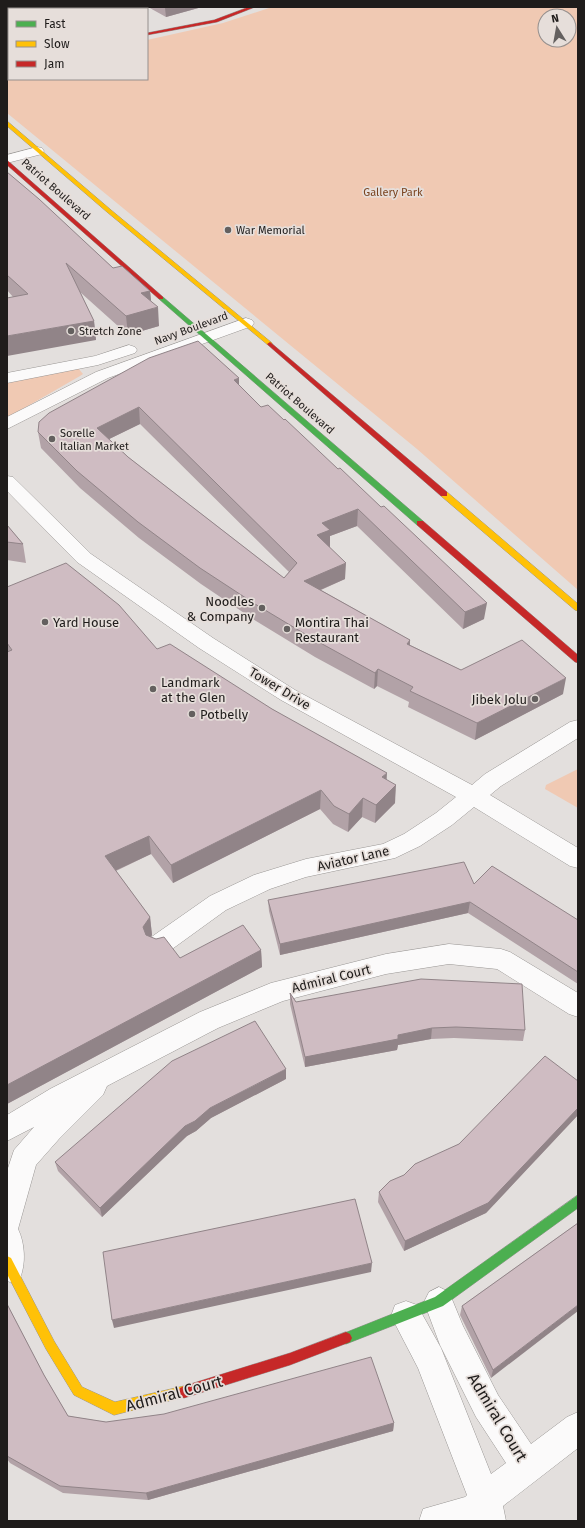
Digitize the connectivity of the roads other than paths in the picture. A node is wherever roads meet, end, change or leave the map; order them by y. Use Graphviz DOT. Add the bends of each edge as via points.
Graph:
graph roads {
  1 [pos="252,7"];
  2 [pos="148,34"];
  3 [pos="7,123"];
  4 [pos="37,151"];
  5 [pos="7,160"];
  6 [pos="240,318"];
  7 [pos="200,332"];
  8 [pos="80,364"];
  9 [pos="99,376"];
  10 [pos="7,378"];
  11 [pos="7,424"];
  12 [pos="7,481"];
  13 [pos="578,608"];
  14 [pos="578,660"];
  15 [pos="578,728"];
  16 [pos="474,796"];
  17 [pos="578,859"];
  18 [pos="159,945"];
  19 [pos="574,1007"];
  20 [pos="104,1075"];
  21 [pos="7,1129"];
  22 [pos="578,1201"];
  23 [pos="7,1222"];
  24 [pos="7,1236"];
  25 [pos="8,1265"];
  26 [pos="439,1302"];
  27 [pos="406,1316"];
  28 [pos="578,1428"];
  29 [pos="527,1467"];
  30 [pos="487,1510"];
  31 [pos="435,1521"];
  1 -- 2 [label="main road" via="215,21"];
  3 -- 4 [label="main road, Patriot Boulevard"];
  4 -- 5 [label="street"];
  4 -- 6 [label="main road, Patriot Boulevard"];
  5 -- 7 [label="main road, Patriot Boulevard"];
  6 -- 7 [label="street, Navy Boulevard"];
  6 -- 13 [label="main road, Patriot Boulevard"];
  7 -- 8 [label="street, Navy Boulevard"];
  7 -- 9 [label="street, Navy Boulevard"];
  7 -- 14 [label="main road, Patriot Boulevard"];
  8 -- 9 [label="street"];
  8 -- 10 [label="street, Navy Boulevard"];
  9 -- 11 [label="street, Navy Boulevard"];
  12 -- 16 [label="street, Tower Drive" via="76,562 288,694"];
  15 -- 16 [label="street, Aviator Lane" via="492,780"];
  16 -- 17 [label="street, Tower Drive"];
  16 -- 18 [label="street, Aviator Lane" via="412,840 387,852 306,868 262,882 218,903"];
  19 -- 20 [label="street, Admiral Court" via="528,974 501,959 449,954 386,964 280,991 209,1020"];
  20 -- 21 [label="street, Admiral Court"];
  20 -- 23 [label="street, Admiral Court" via="24,1159"];
  22 -- 26 [label="main road, Admiral Court"];
  24 -- 25 [label="street, Admiral Court"];
  25 -- 27 [label="main road, Admiral Court" via="50,1345 78,1391 114,1409 186,1391 290,1359"];
  26 -- 27 [label="main road, Admiral Court"];
  26 -- 29 [label="street, Admiral Court" via="451,1334 487,1406"];
  27 -- 30 [label="street" via="430,1359"];
  28 -- 29 [label="street"];
  29 -- 30 [label="street"];
  30 -- 31 [label="street" via="474,1510"];
}
